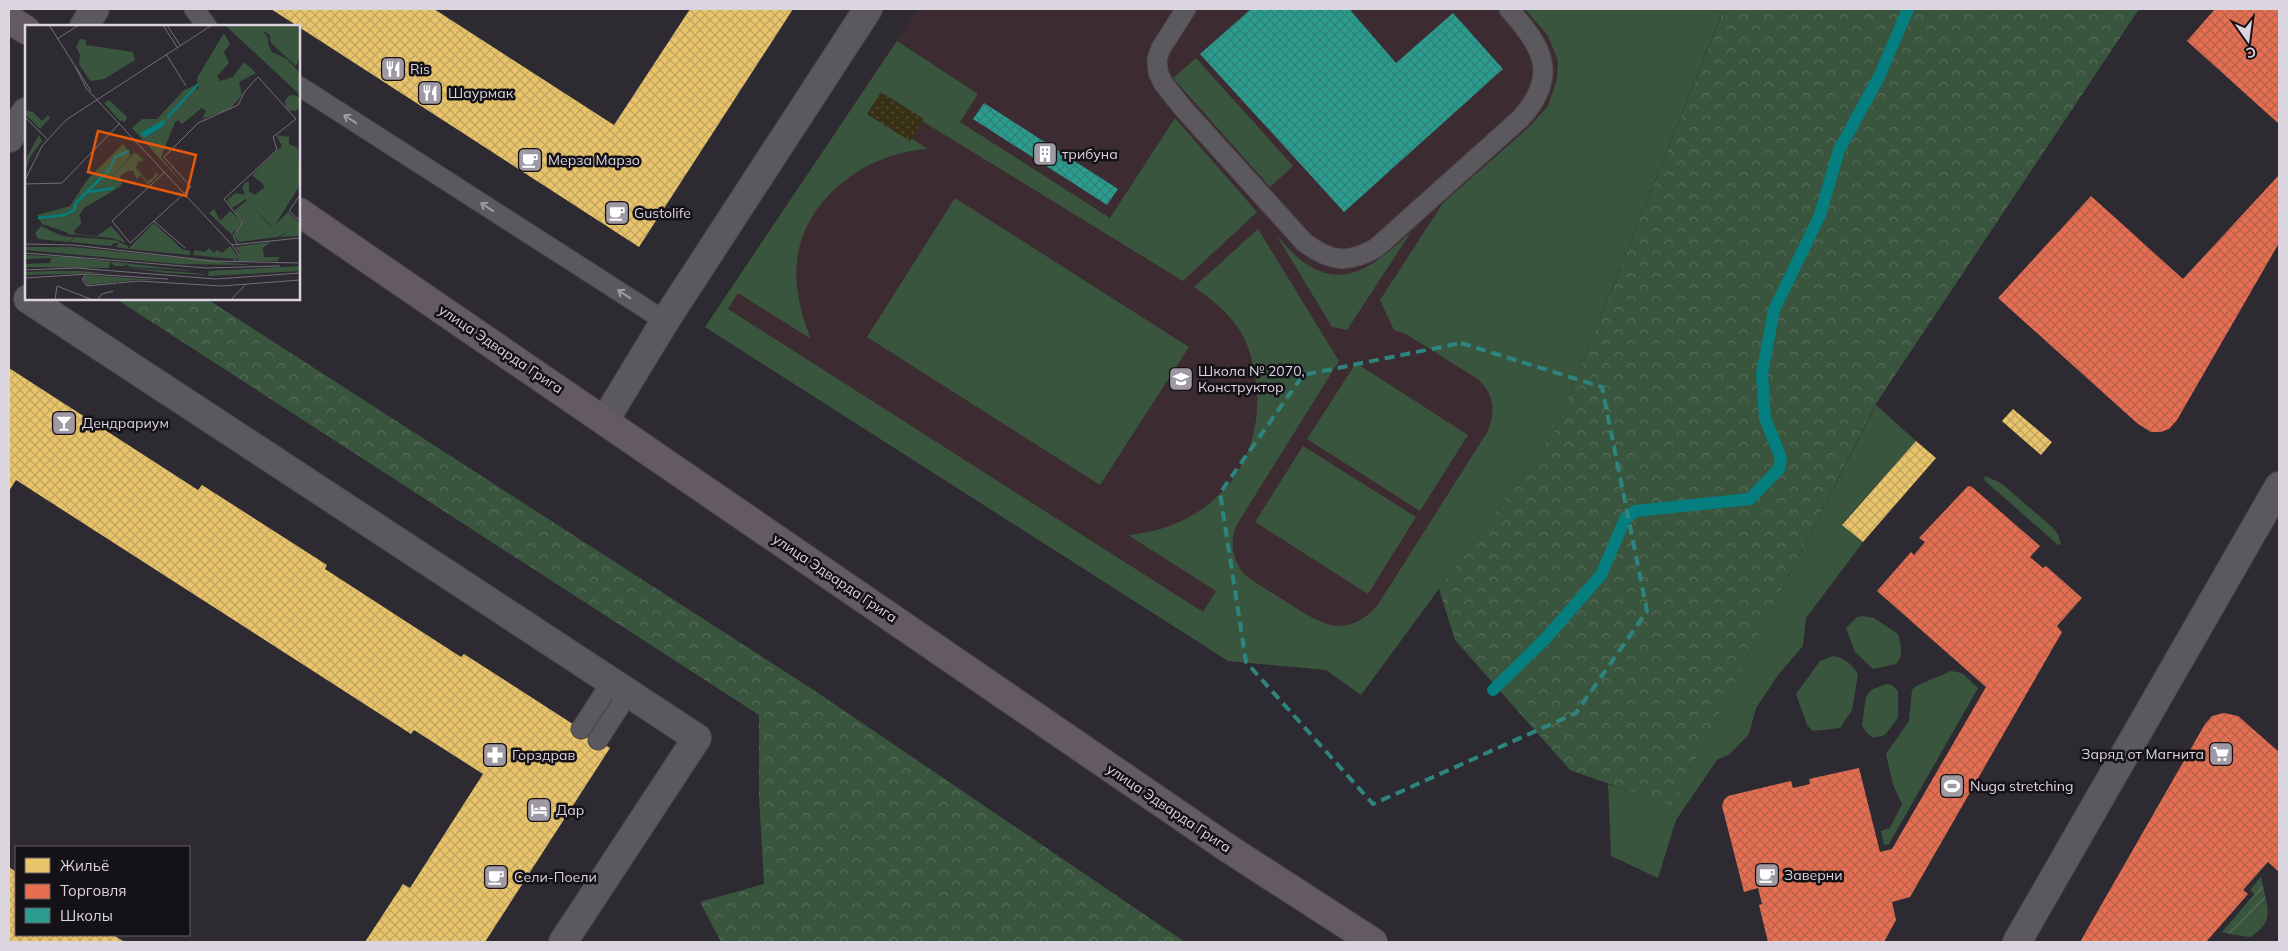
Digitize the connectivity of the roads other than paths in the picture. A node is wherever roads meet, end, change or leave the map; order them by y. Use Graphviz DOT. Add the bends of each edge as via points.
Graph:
graph roads {
  1 [pos="95,9"];
  2 [pos="194,9"];
  3 [pos="868,9"];
  4 [pos="1186,9"];
  5 [pos="1509,9"];
  6 [pos="9,19"];
  7 [pos="85,25"];
  8 [pos="206,25"];
  9 [pos="25,29"];
  10 [pos="300,87"];
  11 [pos="25,114"];
  12 [pos="9,138"];
  13 [pos="300,213"];
  14 [pos="9,286"];
  15 [pos="25,297"];
  16 [pos="30,300"];
  17 [pos="665,321"];
  18 [pos="604,420"];
  19 [pos="2279,486"];
  20 [pos="620,686"];
  21 [pos="581,729"];
  22 [pos="598,740"];
  23 [pos="563,942"];
  24 [pos="1373,942"];
  25 [pos="2017,942"];
  1 -- 7 [label="street"];
  2 -- 8 [label="lane"];
  3 -- 17 [label="street"];
  4 -- 5 [label="lane" via="1159,54 1158,72 1163,83 1304,242 1317,252 1344,260 1376,248 1522,118 1537,98 1544,72 1543,57 1532,37"];
  6 -- 9 [label="street"];
  17 -- 10 [label="lane, one-way"];
  11 -- 12 [label="street"];
  13 -- 18 [label="street, улица Эдварда Грига"];
  14 -- 15 [label="street"];
  16 -- 20 [label="street"];
  17 -- 18 [label="street"];
  18 -- 24 [label="street, улица Эдварда Грига" via="1228,849"];
  19 -- 25 [label="street"];
  20 -- 21 [label="lane"];
  20 -- 22 [label="lane"];
  20 -- 23 [label="street" via="697,738"];
}
